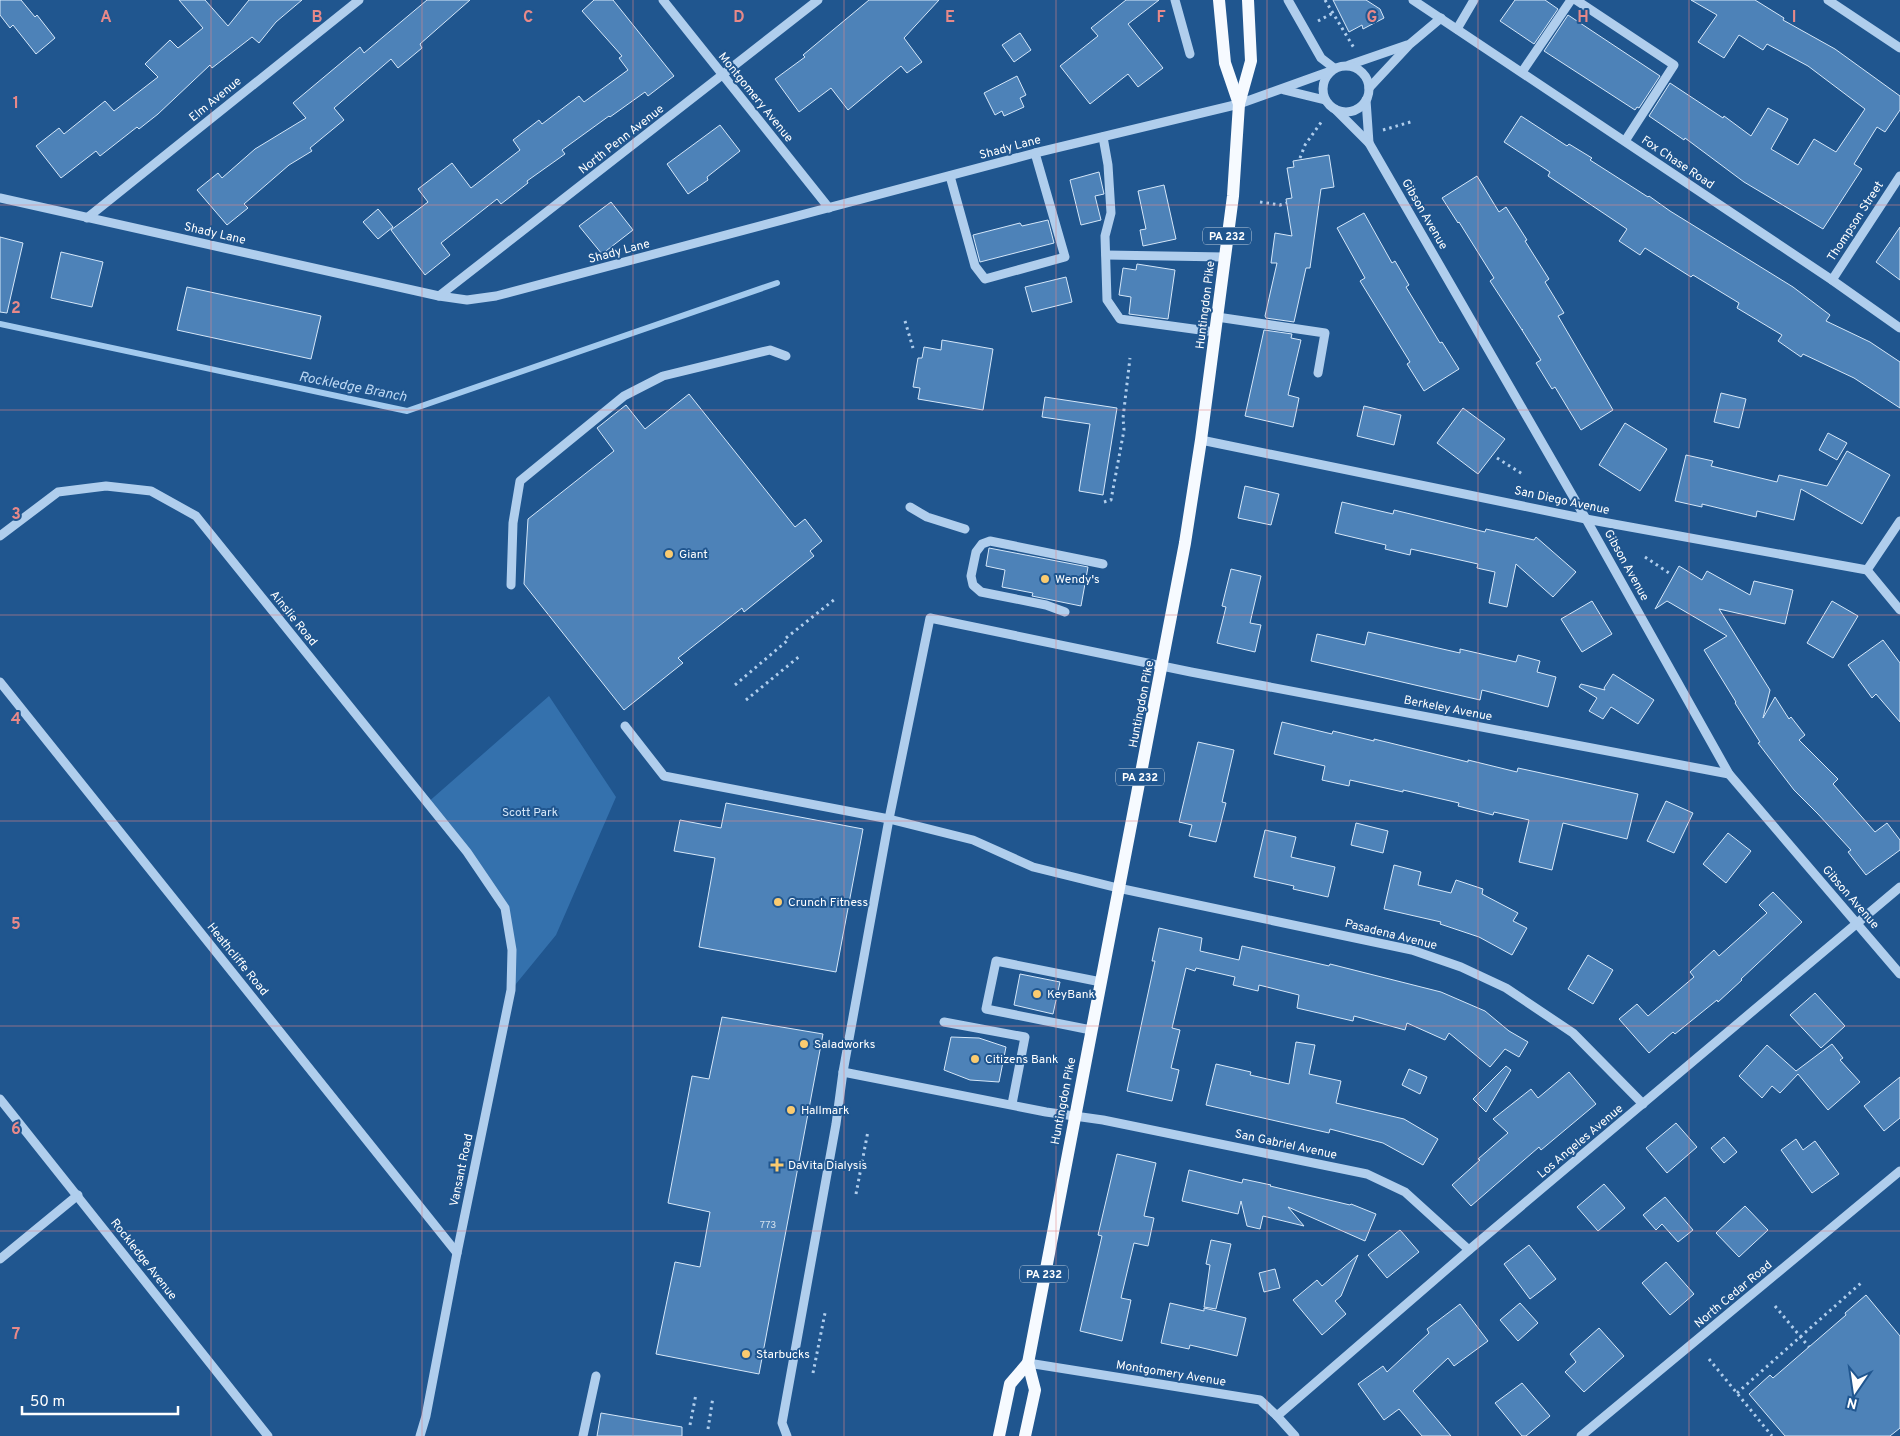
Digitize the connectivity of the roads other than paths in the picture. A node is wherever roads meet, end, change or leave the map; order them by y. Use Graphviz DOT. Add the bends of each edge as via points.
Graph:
graph roads {
  1 [pos="359,0"];
  2 [pos="663,0"];
  3 [pos="818,0"];
  4 [pos="1175,0"];
  5 [pos="1219,0"];
  6 [pos="1248,0"];
  7 [pos="1288,0"];
  8 [pos="1413,0"];
  9 [pos="1474,0"];
  10 [pos="1571,0"];
  11 [pos="1576,0"];
  12 [pos="1828,0"];
  13 [pos="1441,18"];
  14 [pos="1457,29"];
  15 [pos="1410,44"];
  16 [pos="1900,48"];
  17 [pos="1190,54"];
  18 [pos="1349,66"];
  19 [pos="1331,70"];
  20 [pos="1522,72"];
  21 [pos="723,75"];
  22 [pos="1369,88"];
  23 [pos="1284,90"];
  24 [pos="1325,100"];
  25 [pos="1366,100"];
  26 [pos="1239,104"];
  27 [pos="1336,110"];
  28 [pos="1103,137"];
  29 [pos="1625,141"];
  30 [pos="1369,143"];
  31 [pos="1035,153"];
  32 [pos="950,176"];
  33 [pos="1900,176"];
  34 [pos="0,198"];
  35 [pos="829,208"];
  36 [pos="87,218"];
  37 [pos="1106,255"];
  38 [pos="1225,257"];
  39 [pos="1832,280"];
  40 [pos="439,296"];
  41 [pos="1217,317"];
  42 [pos="1900,328"];
  43 [pos="1216,332"];
  44 [pos="786,356"];
  45 [pos="1318,373"];
  46 [pos="1201,440"];
  47 [pos="910,507"];
  48 [pos="1586,519"];
  49 [pos="1900,521"];
  50 [pos="965,529"];
  51 [pos="0,536"];
  52 [pos="1103,564"];
  53 [pos="1867,570"];
  54 [pos="511,585"];
  55 [pos="1900,610"];
  56 [pos="1065,612"];
  57 [pos="1163,666"];
  58 [pos="0,682"];
  59 [pos="624,726"];
  60 [pos="1729,774"];
  61 [pos="890,819"];
  62 [pos="1900,887"];
  63 [pos="1118,888"];
  64 [pos="505,908"];
  65 [pos="1858,923"];
  66 [pos="1900,974"];
  67 [pos="1101,982"];
  68 [pos="944,1022"];
  69 [pos="1091,1030"];
  70 [pos="843,1072"];
  71 [pos="0,1099"];
  72 [pos="1012,1104"];
  73 [pos="1643,1104"];
  74 [pos="1074,1114"];
  75 [pos="1900,1171"];
  76 [pos="78,1196"];
  77 [pos="1469,1250"];
  78 [pos="457,1253"];
  79 [pos="0,1259"];
  80 [pos="1028,1363"];
  81 [pos="596,1376"];
  82 [pos="1277,1416"];
  83 [pos="268,1436"];
  84 [pos="420,1436"];
  85 [pos="583,1436"];
  86 [pos="787,1436"];
  87 [pos="999,1436"];
  88 [pos="1025,1436"];
  89 [pos="1294,1436"];
  90 [pos="1581,1436"];
  1 -- 36 [label="street, Elm Avenue"];
  2 -- 21 [label="street, Montgomery Avenue"];
  3 -- 21 [label="street, North Penn Avenue"];
  4 -- 17 [label="street"];
  5 -- 26 [label="main road, Huntingdon Pike / PA 232" via="1226,63"];
  6 -- 26 [label="main road, Huntingdon Pike / PA 232" via="1251,61"];
  7 -- 19 [label="street"];
  8 -- 13 [label="street, Fox Chase Road"];
  9 -- 14 [label="street"];
  10 -- 20 [label="street"];
  11 -- 29 [label="street" via="1674,65"];
  12 -- 16 [label="street"];
  13 -- 14 [label="street, Fox Chase Road"];
  13 -- 15 [label="street"];
  14 -- 20 [label="street, Fox Chase Road"];
  15 -- 18 [label="street"];
  15 -- 22 [label="street"];
  18 -- 19 [label="street"];
  18 -- 22 [label="street" via="1363,73"];
  19 -- 23 [label="street"];
  19 -- 24 [label="street" via="1322,86"];
  20 -- 29 [label="street, Fox Chase Road"];
  21 -- 35 [label="street, Montgomery Avenue"];
  21 -- 40 [label="street, North Penn Avenue"];
  22 -- 25 [label="street"];
  23 -- 24 [label="street"];
  23 -- 26 [label="street"];
  24 -- 27 [label="street"];
  25 -- 27 [label="street" via="1351,111"];
  25 -- 30 [label="street"];
  26 -- 28 [label="street, Shady Lane"];
  26 -- 38 [label="main road, Huntingdon Pike / PA 232"];
  27 -- 30 [label="street"];
  28 -- 31 [label="street, Shady Lane"];
  28 -- 37 [label="street" via="1111,213 1105,236"];
  29 -- 39 [label="street, Fox Chase Road"];
  30 -- 48 [label="street, Gibson Avenue"];
  31 -- 32 [label="street, Shady Lane"];
  31 -- 32 [label="street" via="1065,257 985,279 975,266"];
  32 -- 35 [label="street, Shady Lane"];
  33 -- 39 [label="street, Thompson Street"];
  34 -- 36 [label="street, Shady Lane"];
  35 -- 40 [label="street, Shady Lane" via="496,296 467,300"];
  36 -- 40 [label="street, Shady Lane"];
  37 -- 38 [label="street"];
  37 -- 43 [label="street" via="1107,300 1120,319"];
  38 -- 41 [label="main road, Huntingdon Pike / PA 232"];
  39 -- 42 [label="street, Fox Chase Road"];
  41 -- 43 [label="main road, Huntingdon Pike / PA 232"];
  41 -- 45 [label="street" via="1325,333"];
  43 -- 46 [label="main road, Huntingdon Pike / PA 232"];
  44 -- 54 [label="street" via="770,350 664,376 624,396 520,481 513,522"];
  46 -- 48 [label="street, San Diego Avenue"];
  46 -- 57 [label="main road, Huntingdon Pike / PA 232"];
  47 -- 50 [label="street" via="927,517"];
  48 -- 53 [label="street, San Diego Avenue"];
  48 -- 60 [label="street, Gibson Avenue"];
  49 -- 53 [label="street"];
  51 -- 64 [label="street, Ainslie Road" via="58,492 106,486 150,492 196,516 467,852"];
  52 -- 56 [label="street" via="990,541 982,544 976,552 971,576 973,585 981,592"];
  53 -- 55 [label="street"];
  57 -- 60 [label="street, Berkeley Avenue"];
  57 -- 61 [label="street, Berkeley Avenue" via="930,618"];
  57 -- 63 [label="main road, Huntingdon Pike / PA 232"];
  58 -- 78 [label="street, Heathcliffe Road"];
  59 -- 61 [label="street, Pasadena Avenue" via="664,776"];
  60 -- 65 [label="street, Gibson Avenue"];
  61 -- 63 [label="street, Pasadena Avenue" via="973,840 1033,867"];
  61 -- 70 [label="street"];
  62 -- 65 [label="street, Los Angeles Avenue"];
  63 -- 67 [label="main road, Huntingdon Pike / PA 232"];
  63 -- 73 [label="street, Pasadena Avenue" via="1412,950 1461,966 1506,988 1573,1033"];
  64 -- 78 [label="street, Vansant Road" via="512,950 510,990"];
  65 -- 66 [label="street, Gibson Avenue"];
  65 -- 73 [label="street, Los Angeles Avenue"];
  67 -- 69 [label="main road, Huntingdon Pike / PA 232"];
  67 -- 69 [label="street" via="996,961 986,1009"];
  68 -- 72 [label="street" via="1025,1037"];
  69 -- 74 [label="main road, Huntingdon Pike / PA 232"];
  70 -- 72 [label="street, San Gabriel Avenue"];
  70 -- 86 [label="street" via="782,1422"];
  71 -- 76 [label="street, Rockledge Avenue"];
  72 -- 74 [label="street, San Gabriel Avenue"];
  73 -- 77 [label="street, Los Angeles Avenue"];
  74 -- 77 [label="street, San Gabriel Avenue" via="1367,1174 1405,1192"];
  74 -- 80 [label="main road, Huntingdon Pike / PA 232"];
  75 -- 90 [label="street, North Cedar Road"];
  76 -- 79 [label="street"];
  76 -- 83 [label="street, Rockledge Avenue"];
  77 -- 82 [label="street, Los Angeles Avenue"];
  78 -- 84 [label="street, Vansant Road"];
  80 -- 82 [label="street, Montgomery Avenue" via="1260,1400"];
  80 -- 87 [label="main road" via="1010,1384"];
  80 -- 88 [label="main road, Huntingdon Pike / PA 232" via="1035,1390"];
  81 -- 85 [label="street"];
  82 -- 89 [label="street, Montgomery Avenue"];
}
